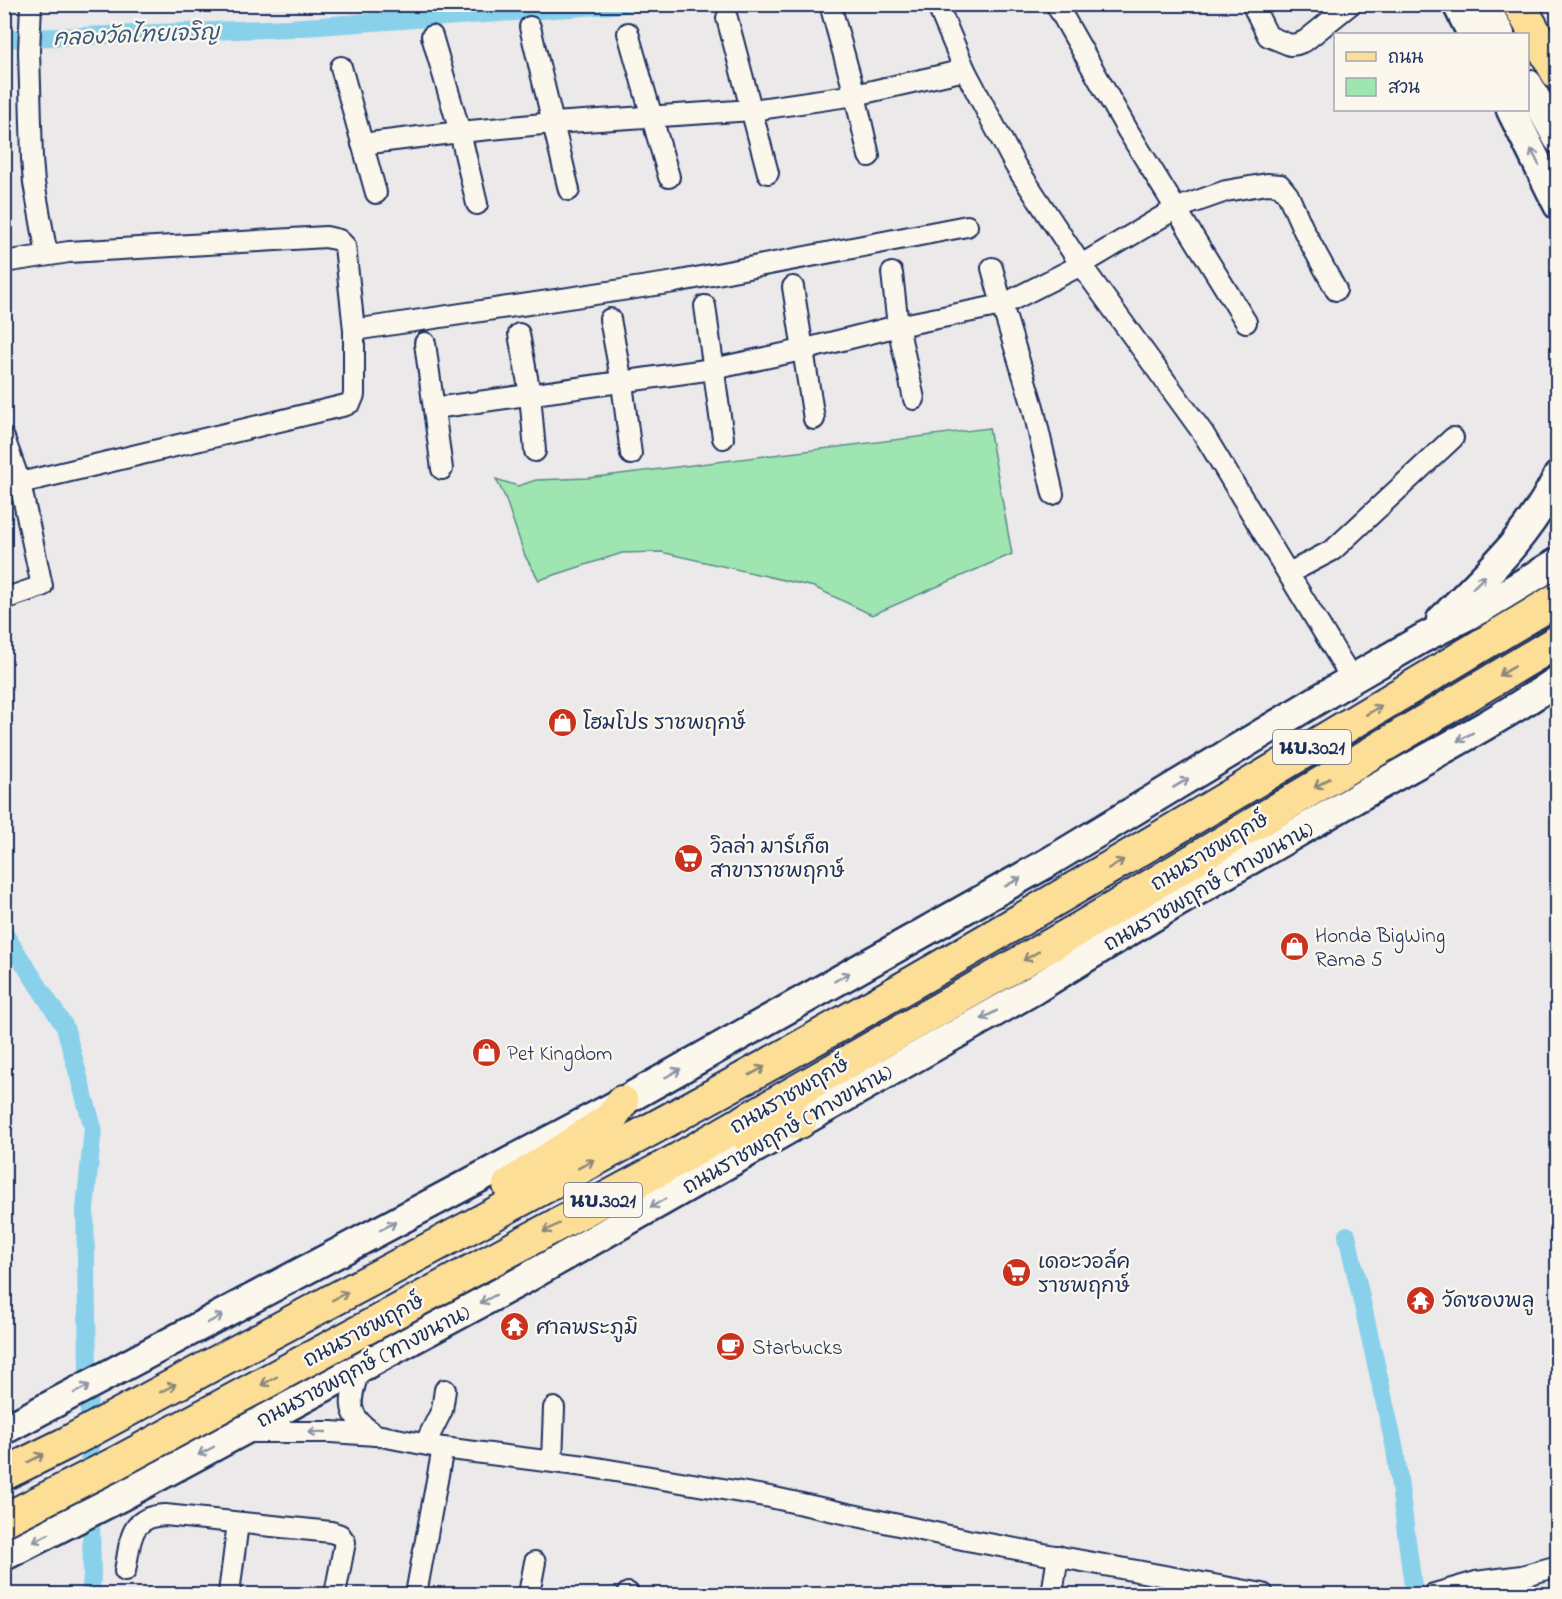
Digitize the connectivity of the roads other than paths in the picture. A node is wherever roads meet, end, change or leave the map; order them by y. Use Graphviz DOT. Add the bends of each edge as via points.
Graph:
graph roads {
  1 [pos="31,4"];
  2 [pos="830,4"];
  3 [pos="937,4"];
  4 [pos="1056,4"];
  5 [pos="1252,4"];
  6 [pos="1351,4"];
  7 [pos="1457,4"];
  8 [pos="1484,4"];
  9 [pos="1519,4"];
  10 [pos="727,18"];
  11 [pos="530,27"];
  12 [pos="628,33"];
  13 [pos="1472,33"];
  14 [pos="1499,33"];
  15 [pos="432,36"];
  16 [pos="1551,61"];
  17 [pos="341,67"];
  18 [pos="965,69"];
  19 [pos="1529,88"];
  20 [pos="855,95"];
  21 [pos="753,110"];
  22 [pos="1512,111"];
  23 [pos="652,117"];
  24 [pos="553,123"];
  25 [pos="460,132"];
  26 [pos="1557,139"];
  27 [pos="362,144"];
  28 [pos="869,156"];
  29 [pos="768,173"];
  30 [pos="669,177"];
  31 [pos="569,189"];
  32 [pos="376,193"];
  33 [pos="477,204"];
  34 [pos="1557,205"];
  35 [pos="1175,209"];
  36 [pos="966,226"];
  37 [pos="47,255"];
  38 [pos="4,262"];
  39 [pos="1081,265"];
  40 [pos="992,268"];
  41 [pos="892,273"];
  42 [pos="793,287"];
  43 [pos="1336,290"];
  44 [pos="1002,305"];
  45 [pos="705,306"];
  46 [pos="610,320"];
  47 [pos="1246,322"];
  48 [pos="898,326"];
  49 [pos="354,330"];
  50 [pos="519,334"];
  51 [pos="425,343"];
  52 [pos="802,350"];
  53 [pos="713,369"];
  54 [pos="622,383"];
  55 [pos="530,394"];
  56 [pos="914,399"];
  57 [pos="435,408"];
  58 [pos="814,419"];
  59 [pos="4,438"];
  60 [pos="723,438"];
  61 [pos="1453,438"];
  62 [pos="535,451"];
  63 [pos="631,454"];
  64 [pos="442,469"];
  65 [pos="1557,476"];
  66 [pos="20,483"];
  67 [pos="1053,494"];
  68 [pos="1557,562"];
  69 [pos="1289,573"];
  70 [pos="4,599"];
  71 [pos="1557,599"];
  72 [pos="1423,638"];
  73 [pos="1557,641"];
  74 [pos="1352,679"];
  75 [pos="1557,680"];
  76 [pos="1557,697"];
  77 [pos="1516,708"];
  78 [pos="622,1102"];
  79 [pos="800,1122"];
  80 [pos="675,1161"];
  81 [pos="494,1214"];
  82 [pos="360,1367"];
  83 [pos="445,1390"];
  84 [pos="554,1408"];
  85 [pos="4,1430"];
  86 [pos="240,1432"];
  87 [pos="376,1435"];
  88 [pos="434,1446"];
  89 [pos="552,1461"];
  90 [pos="4,1474"];
  91 [pos="4,1520"];
  92 [pos="238,1523"];
  93 [pos="4,1556"];
  94 [pos="1058,1556"];
  95 [pos="535,1562"];
  96 [pos="1557,1566"];
  97 [pos="124,1571"];
  98 [pos="229,1593"];
  99 [pos="335,1594"];
  100 [pos="416,1594"];
  101 [pos="529,1594"];
  102 [pos="1052,1594"];
  103 [pos="1263,1594"];
  104 [pos="1434,1594"];
  1 -- 37 [label="street" via="34,183"];
  2 -- 20 [label="street"];
  3 -- 18 [label="street"];
  4 -- 35 [label="street"];
  5 -- 6 [label="street" via="1268,36 1290,45 1305,41"];
  7 -- 13 [label="main road"];
  8 -- 14 [label="main road"];
  9 -- 16 [label="main road"];
  10 -- 21 [label="street"];
  11 -- 24 [label="street"];
  12 -- 23 [label="street"];
  15 -- 25 [label="street"];
  17 -- 27 [label="street"];
  18 -- 20 [label="street"];
  18 -- 39 [label="street" via="1015,165"];
  19 -- 26 [label="main road"];
  20 -- 21 [label="street"];
  20 -- 28 [label="street"];
  21 -- 23 [label="street"];
  21 -- 29 [label="street"];
  34 -- 22 [label="main road, one-way"];
  23 -- 24 [label="street"];
  23 -- 30 [label="street"];
  24 -- 25 [label="street"];
  24 -- 31 [label="street"];
  25 -- 27 [label="street"];
  25 -- 33 [label="street"];
  27 -- 32 [label="street"];
  35 -- 39 [label="street"];
  35 -- 43 [label="street" via="1226,191 1268,183 1280,185"];
  35 -- 47 [label="street"];
  36 -- 49 [label="street" via="675,282"];
  37 -- 38 [label="street"];
  37 -- 49 [label="street" via="326,237 339,240 345,246"];
  39 -- 44 [label="street"];
  39 -- 69 [label="street" via="1203,433"];
  40 -- 44 [label="street"];
  41 -- 48 [label="street"];
  42 -- 52 [label="street"];
  44 -- 48 [label="street"];
  44 -- 67 [label="street" via="1033,407"];
  45 -- 53 [label="street"];
  46 -- 54 [label="street"];
  48 -- 52 [label="street"];
  48 -- 56 [label="street"];
  49 -- 66 [label="street" via="354,395 346,405"];
  50 -- 55 [label="street"];
  51 -- 57 [label="street"];
  52 -- 53 [label="street"];
  52 -- 58 [label="street"];
  53 -- 54 [label="street"];
  53 -- 60 [label="street"];
  54 -- 55 [label="street"];
  54 -- 63 [label="street"];
  55 -- 57 [label="street"];
  55 -- 62 [label="street"];
  57 -- 64 [label="street"];
  59 -- 66 [label="street"];
  61 -- 69 [label="street" via="1333,550"];
  72 -- 65 [label="main road, one-way" via="1512,548 1536,517"];
  66 -- 70 [label="street" via="42,586"];
  68 -- 72 [label="main road, นบ.3021" via="1482,608"];
  69 -- 74 [label="street"];
  81 -- 71 [label="main road, ถนนราชพฤกษ์ / นบ.3021, one-way" via="852,1018 1232,796"];
  72 -- 74 [label="main road, นบ.3021"];
  73 -- 80 [label="main road, ถนนราชพฤกษ์ / นบ.3021, one-way" via="1092,921"];
  78 -- 74 [label="main road, นบ.3021, one-way" via="1049,862"];
  75 -- 77 [label="main road, ถนนราชพฤกษ์ (ทางขนาน) / นบ.3021"];
  76 -- 77 [label="main road"];
  77 -- 79 [label="main road, ถนนราชพฤกษ์ (ทางขนาน) / นบ.3021, one-way"];
  78 -- 81 [label="main road" via="611,1118 508,1185 500,1193"];
  85 -- 78 [label="main road, นบ.3021, one-way"];
  79 -- 80 [label="main road" via="786,1121 698,1159"];
  79 -- 82 [label="main road, ถนนราชพฤกษ์ (ทางขนาน) / นบ.3021, one-way" via="523,1280"];
  80 -- 91 [label="main road, ถนนราชพฤกษ์ / นบ.3021, one-way"];
  90 -- 81 [label="main road, ถนนราชพฤกษ์ / นบ.3021, one-way"];
  82 -- 86 [label="main road, ถนนราชพฤกษ์ (ทางขนาน) / นบ.3021"];
  82 -- 87 [label="street" via="352,1394 354,1415 360,1425"];
  83 -- 88 [label="street"];
  84 -- 89 [label="street"];
  87 -- 86 [label="street, one-way"];
  86 -- 93 [label="main road, ถนนราชพฤกษ์ (ทางขนาน) / นบ.3021, one-way"];
  87 -- 88 [label="street"];
  88 -- 89 [label="street"];
  88 -- 100 [label="street"];
  89 -- 94 [label="street" via="770,1497"];
  92 -- 97 [label="street" via="165,1515 142,1521 135,1526"];
  92 -- 98 [label="street"];
  92 -- 99 [label="street" via="340,1535 345,1542"];
  94 -- 102 [label="street"];
  94 -- 103 [label="street"];
  95 -- 101 [label="street"];
  96 -- 104 [label="street"];
}
